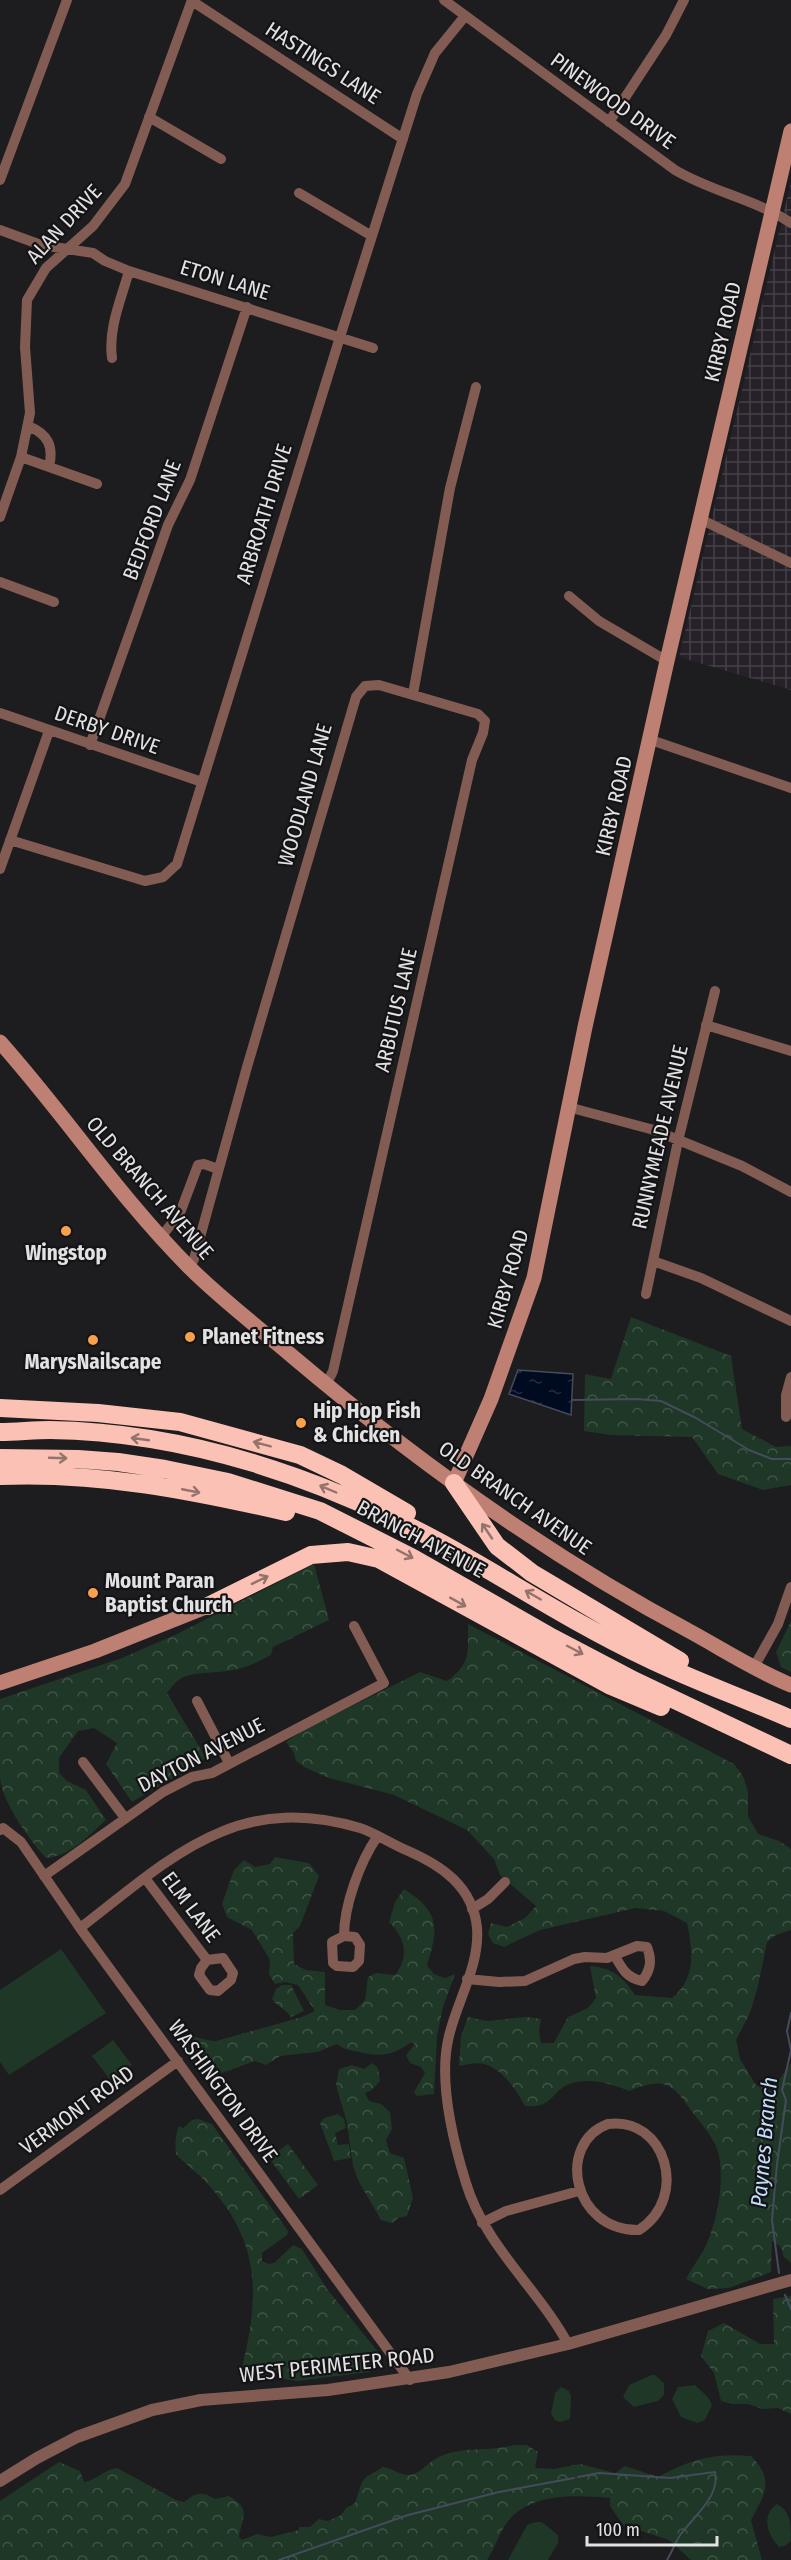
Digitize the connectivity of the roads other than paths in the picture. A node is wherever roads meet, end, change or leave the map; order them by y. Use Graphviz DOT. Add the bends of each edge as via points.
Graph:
graph roads {
  1 [pos="68,0"];
  2 [pos="192,0"];
  3 [pos="444,0"];
  4 [pos="684,0"];
  5 [pos="465,16"];
  6 [pos="149,117"];
  7 [pos="609,122"];
  8 [pos="791,131"];
  9 [pos="403,139"];
  10 [pos="221,159"];
  11 [pos="0,180"];
  12 [pos="299,193"];
  13 [pos="771,210"];
  14 [pos="791,223"];
  15 [pos="0,230"];
  16 [pos="372,236"];
  17 [pos="66,250"];
  18 [pos="129,271"];
  19 [pos="248,307"];
  20 [pos="340,337"];
  21 [pos="373,348"];
  22 [pos="112,358"];
  23 [pos="476,387"];
  24 [pos="28,426"];
  25 [pos="21,457"];
  26 [pos="49,467"];
  27 [pos="97,484"];
  28 [pos="0,517"];
  29 [pos="700,519"];
  30 [pos="791,563"];
  31 [pos="0,582"];
  32 [pos="569,596"];
  33 [pos="54,602"];
  34 [pos="667,662"];
  35 [pos="413,694"];
  36 [pos="0,713"];
  37 [pos="49,731"];
  38 [pos="651,740"];
  39 [pos="90,745"];
  40 [pos="202,782"];
  41 [pos="791,788"];
  42 [pos="10,840"];
  43 [pos="0,869"];
  44 [pos="715,990"];
  45 [pos="706,1025"];
  46 [pos="0,1042"];
  47 [pos="791,1051"];
  48 [pos="568,1107"];
  49 [pos="678,1141"];
  50 [pos="218,1169"];
  51 [pos="791,1192"];
  52 [pos="161,1237"];
  53 [pos="653,1261"];
  54 [pos="189,1268"];
  55 [pos="646,1294"];
  56 [pos="791,1321"];
  57 [pos="791,1377"];
  58 [pos="326,1385"];
  59 [pos="0,1408"];
  60 [pos="786,1417"];
  61 [pos="0,1432"];
  62 [pos="0,1458"];
  63 [pos="0,1476"];
  64 [pos="454,1483"];
  65 [pos="372,1537"];
  66 [pos="510,1582"];
  67 [pos="791,1587"];
  68 [pos="208,1606"];
  69 [pos="354,1626"];
  70 [pos="754,1667"];
  71 [pos="0,1683"];
  72 [pos="791,1685"];
  73 [pos="196,1701"];
  74 [pos="755,1703"];
  75 [pos="791,1719"];
  76 [pos="791,1756"];
  77 [pos="83,1762"];
  78 [pos="229,1763"];
  79 [pos="125,1818"];
  80 [pos="1,1829"];
  81 [pos="377,1837"];
  82 [pos="44,1876"];
  83 [pos="145,1878"];
  84 [pos="505,1882"];
  85 [pos="472,1909"];
  86 [pos="80,1928"];
  87 [pos="344,1935"];
  88 [pos="615,1956"];
  89 [pos="207,1960"];
  90 [pos="467,1979"];
  91 [pos="178,2061"];
  92 [pos="0,2190"];
  93 [pos="579,2191"];
  94 [pos="482,2223"];
  95 [pos="791,2280"];
  96 [pos="568,2344"];
  97 [pos="410,2380"];
  98 [pos="0,2481"];
  1 -- 11 [label="street"];
  2 -- 6 [label="street, ALAN DRIVE"];
  2 -- 9 [label="street, HASTINGS LANE"];
  3 -- 5 [label="street, PINEWOOD DRIVE"];
  4 -- 7 [label="street" via="660,45"];
  5 -- 7 [label="street, PINEWOOD DRIVE"];
  5 -- 9 [label="street, ARBROATH DRIVE" via="430,62"];
  6 -- 10 [label="street"];
  6 -- 17 [label="street, ALAN DRIVE" via="120,192 93,226"];
  7 -- 13 [label="street, PINEWOOD DRIVE" via="688,178"];
  8 -- 13 [label="main road, KIRBY ROAD"];
  9 -- 16 [label="street, ARBROATH DRIVE"];
  12 -- 16 [label="street"];
  13 -- 14 [label="street, PINEWOOD DRIVE"];
  13 -- 29 [label="main road, KIRBY ROAD"];
  15 -- 17 [label="street, ETON LANE"];
  16 -- 20 [label="street, ARBROATH DRIVE"];
  17 -- 18 [label="street, ETON LANE" via="93,253"];
  17 -- 24 [label="street, ALAN DRIVE" via="46,268 27,300"];
  18 -- 19 [label="street, ETON LANE"];
  18 -- 22 [label="street" via="112,330"];
  19 -- 20 [label="street, ETON LANE"];
  19 -- 39 [label="street, BEDFORD LANE" via="190,480 168,525"];
  20 -- 21 [label="street, ETON LANE"];
  20 -- 40 [label="street, ARBROATH DRIVE"];
  23 -- 35 [label="street" via="450,488"];
  24 -- 25 [label="street, ALAN DRIVE"];
  24 -- 26 [label="street" via="48,439 52,453"];
  25 -- 26 [label="street"];
  25 -- 28 [label="street, ALAN DRIVE"];
  26 -- 27 [label="street"];
  29 -- 30 [label="street"];
  29 -- 34 [label="main road, KIRBY ROAD"];
  31 -- 33 [label="street"];
  32 -- 34 [label="street" via="599,621"];
  34 -- 38 [label="main road, KIRBY ROAD"];
  35 -- 50 [label="street, WOODLAND LANE" via="370,685 361,690 352,707"];
  35 -- 58 [label="street, ARBUTUS LANE" via="478,714 485,721 461,806 333,1371"];
  36 -- 37 [label="street, DERBY DRIVE"];
  37 -- 39 [label="street, DERBY DRIVE"];
  37 -- 42 [label="street"];
  38 -- 41 [label="street"];
  38 -- 48 [label="main road, KIRBY ROAD"];
  39 -- 40 [label="street, DERBY DRIVE"];
  40 -- 42 [label="street, ARBROATH DRIVE" via="177,864 170,873 154,880 114,873"];
  42 -- 43 [label="street"];
  44 -- 45 [label="street, RUNNYMEADE AVENUE"];
  45 -- 47 [label="street"];
  45 -- 49 [label="street, RUNNYMEADE AVENUE"];
  46 -- 52 [label="main road, OLD BRANCH AVENUE"];
  48 -- 49 [label="street" via="645,1127"];
  48 -- 64 [label="main road, KIRBY ROAD" via="534,1278 491,1399"];
  49 -- 51 [label="street" via="742,1166"];
  49 -- 53 [label="street, RUNNYMEADE AVENUE"];
  50 -- 52 [label="street" via="198,1166 180,1213"];
  50 -- 54 [label="street, WOODLAND LANE"];
  52 -- 54 [label="main road, OLD BRANCH AVENUE"];
  53 -- 55 [label="street, RUNNYMEADE AVENUE"];
  53 -- 56 [label="street" via="701,1278"];
  54 -- 58 [label="main road, OLD BRANCH AVENUE"];
  57 -- 60 [label="street"];
  58 -- 64 [label="main road, OLD BRANCH AVENUE"];
  66 -- 59 [label="highway, one-way" via="431,1526 300,1455 180,1422"];
  66 -- 61 [label="highway, BRANCH AVENUE, one-way" via="369,1507 306,1479 255,1463 206,1450 116,1436 50,1430"];
  62 -- 65 [label="highway, BRANCH AVENUE, one-way" via="118,1462 228,1482 320,1511"];
  63 -- 65 [label="highway, one-way" via="106,1478 188,1490"];
  64 -- 70 [label="main road, OLD BRANCH AVENUE" via="604,1584"];
  74 -- 64 [label="highway, one-way" via="532,1573 497,1546"];
  65 -- 76 [label="highway, BRANCH AVENUE, one-way" via="616,1671"];
  74 -- 66 [label="highway, BRANCH AVENUE, one-way" via="645,1658"];
  67 -- 70 [label="street" via="774,1634"];
  68 -- 71 [label="main road"];
  68 -- 76 [label="highway, one-way" via="311,1555 348,1552 379,1559 611,1686 743,1742"];
  69 -- 78 [label="street, DAYTON AVENUE" via="384,1683"];
  70 -- 72 [label="main road, OLD BRANCH AVENUE"];
  73 -- 78 [label="street"];
  74 -- 75 [label="highway, BRANCH AVENUE"];
  77 -- 79 [label="street"];
  78 -- 79 [label="street, DAYTON AVENUE" via="212,1773 178,1783"];
  79 -- 82 [label="street, DAYTON AVENUE"];
  80 -- 82 [label="street, WASHINGTON DRIVE" via="16,1836"];
  81 -- 83 [label="street" via="363,1828 331,1822 288,1816 265,1819 229,1828 204,1840"];
  81 -- 85 [label="street" via="444,1869 463,1888"];
  81 -- 87 [label="street" via="354,1887"];
  82 -- 86 [label="street, WASHINGTON DRIVE"];
  83 -- 86 [label="street"];
  83 -- 89 [label="street, ELM LANE"];
  84 -- 85 [label="street"];
  85 -- 90 [label="street" via="477,1938"];
  86 -- 91 [label="street, WASHINGTON DRIVE"];
  88 -- 90 [label="street" via="574,1959 525,1981"];
  90 -- 94 [label="street" via="448,2036 445,2072 462,2169"];
  91 -- 92 [label="street, VERMONT ROAD"];
  91 -- 97 [label="street, WASHINGTON DRIVE"];
  93 -- 93 [label="street" via="584,2146 597,2129 608,2124 628,2126 647,2136 667,2169 665,2199 657,2214 639,2230 614,2227 599,2219"];
  93 -- 94 [label="street" via="506,2211"];
  94 -- 96 [label="street" via="554,2319"];
  95 -- 96 [label="street, WEST PERIMETER ROAD"];
  96 -- 97 [label="street, WEST PERIMETER ROAD"];
  97 -- 98 [label="street, WEST PERIMETER ROAD" via="211,2398 164,2407 126,2417 78,2437"];
}
